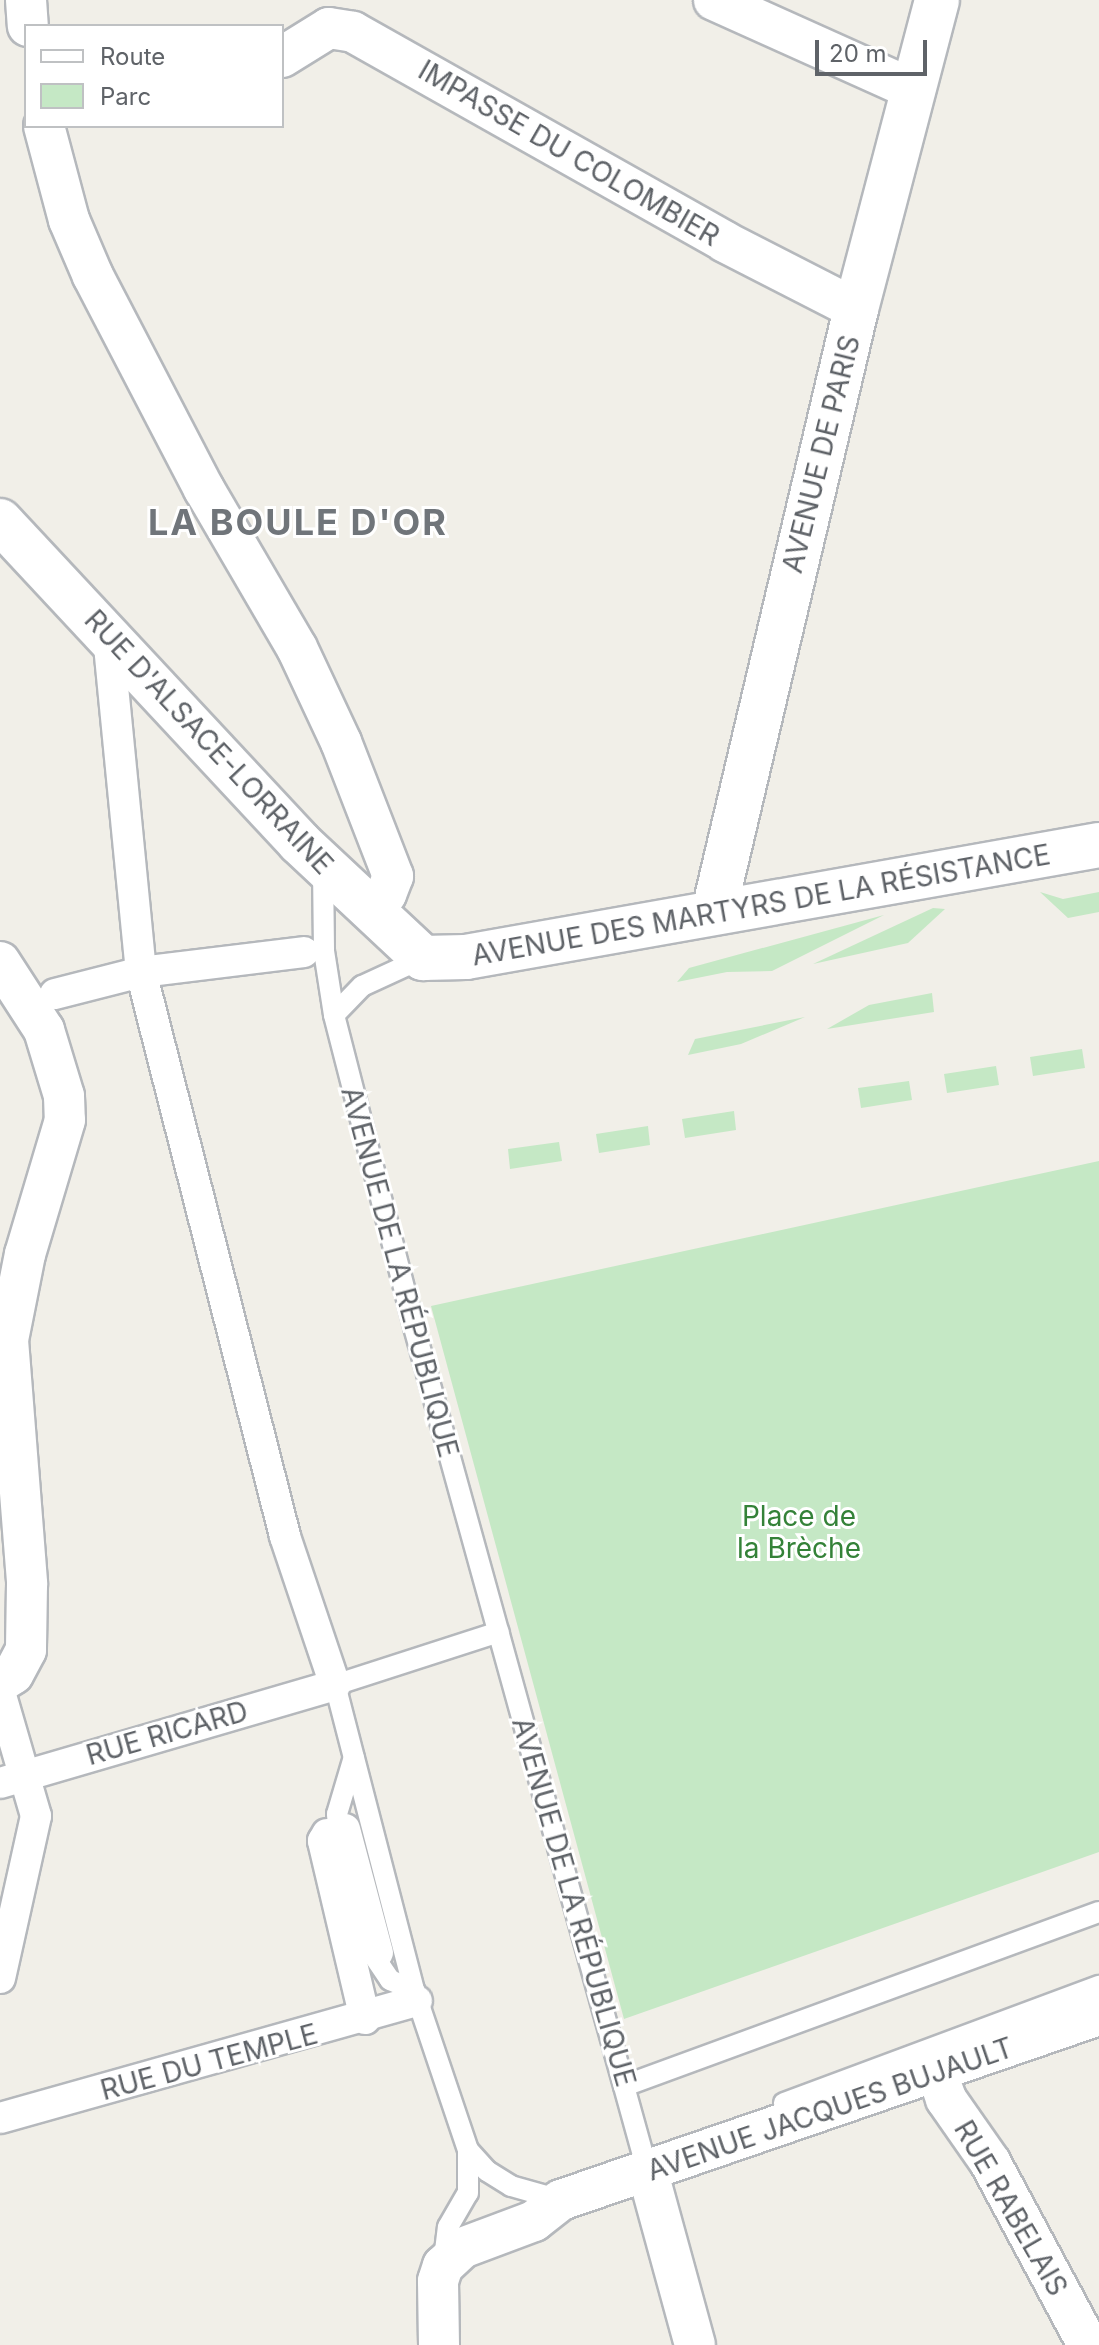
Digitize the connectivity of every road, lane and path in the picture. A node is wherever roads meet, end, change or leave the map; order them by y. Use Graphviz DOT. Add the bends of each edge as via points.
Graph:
graph roads {
  1 [pos="26,0"];
  2 [pos="714,0"];
  3 [pos="937,0"];
  4 [pos="28,24"];
  5 [pos="284,56"];
  6 [pos="914,90"];
  7 [pos="45,128"];
  8 [pos="856,309"];
  9 [pos="0,521"];
  10 [pos="108,635"];
  11 [pos="1099,845"];
  12 [pos="323,864"];
  13 [pos="368,909"];
  14 [pos="714,911"];
  15 [pos="304,952"];
  16 [pos="423,958"];
  17 [pos="0,962"];
  18 [pos="141,972"];
  19 [pos="28,1003"];
  20 [pos="334,1015"];
  21 [pos="499,1632"];
  22 [pos="0,1682"];
  23 [pos="335,1685"];
  24 [pos="0,1692"];
  25 [pos="354,1757"];
  26 [pos="14,1779"];
  27 [pos="1099,1912"];
  28 [pos="378,1953"];
  29 [pos="0,1978"];
  30 [pos="1099,1986"];
  31 [pos="415,1996"];
  32 [pos="1099,2015"];
  33 [pos="365,2019"];
  34 [pos="936,2071"];
  35 [pos="624,2086"];
  36 [pos="0,2118"];
  37 [pos="468,2150"];
  38 [pos="648,2173"];
  39 [pos="561,2200"];
  40 [pos="443,2266"];
  41 [pos="439,2345"];
  42 [pos="695,2345"];
  43 [pos="1088,2345"];
  1 -- 4 [label="street"];
  2 -- 6 [label="street"];
  3 -- 6 [label="main road, AVENUE DE PARIS"];
  5 -- 8 [label="street, IMPASSE DU COLOMBIER" via="329,28 353,32 725,242"];
  6 -- 8 [label="main road, AVENUE DE PARIS"];
  7 -- 13 [label="street" via="69,220 93,276 204,489 297,648 341,742 393,876 386,894"];
  8 -- 14 [label="main road, AVENUE DE PARIS"];
  9 -- 10 [label="main road, RUE D'ALSACE-LORRAINE"];
  10 -- 12 [label="main road, RUE D'ALSACE-LORRAINE"];
  10 -- 18 [label="street"];
  11 -- 14 [label="main road, AVENUE DES MARTYRS DE LA RÉSISTANCE"];
  12 -- 13 [label="main road, RUE D'ALSACE-LORRAINE"];
  12 -- 20 [label="lane, AVENUE DE LA RÉPUBLIQUE" via="324,951"];
  13 -- 16 [label="main road, RUE D'ALSACE-LORRAINE"];
  14 -- 16 [label="main road, AVENUE DES MARTYRS DE LA RÉSISTANCE" via="466,957"];
  15 -- 18 [label="street"];
  16 -- 20 [label="lane" via="362,986"];
  17 -- 19 [label="street"];
  18 -- 19 [label="street"];
  18 -- 23 [label="street" via="285,1536"];
  19 -- 22 [label="street" via="44,1030 64,1096 65,1120 25,1254 8,1340 27,1584 26,1636 21,1665"];
  20 -- 21 [label="lane, AVENUE DE LA RÉPUBLIQUE"];
  21 -- 23 [label="lane"];
  21 -- 35 [label="lane, AVENUE DE LA RÉPUBLIQUE"];
  23 -- 25 [label="lane"];
  23 -- 26 [label="street, RUE RICARD"];
  24 -- 26 [label="street"];
  25 -- 31 [label="lane"];
  25 -- 31 [label="lane" via="337,1814 340,1848 370,1955 390,1980"];
  26 -- 29 [label="street" via="36,1816"];
  27 -- 35 [label="lane"];
  28 -- 33 [label="street" via="336,1832 323,1841"];
  30 -- 38 [label="lane" via="719,2126 667,2152"];
  31 -- 33 [label="street, RUE DU TEMPLE"];
  31 -- 37 [label="lane"];
  32 -- 34 [label="street, AVENUE JACQUES BUJAULT"];
  33 -- 36 [label="street, RUE DU TEMPLE"];
  34 -- 38 [label="street, AVENUE JACQUES BUJAULT"];
  34 -- 43 [label="street, RUE RABELAIS" via="946,2099 990,2162"];
  35 -- 38 [label="lane, AVENUE DE LA RÉPUBLIQUE"];
  37 -- 39 [label="lane" via="511,2186"];
  37 -- 40 [label="lane" via="472,2176 448,2227"];
  38 -- 39 [label="street, AVENUE JACQUES BUJAULT"];
  38 -- 42 [label="street"];
  39 -- 40 [label="street, AVENUE JACQUES BUJAULT" via="534,2221 462,2248"];
  40 -- 41 [label="street" via="438,2281"];
}
